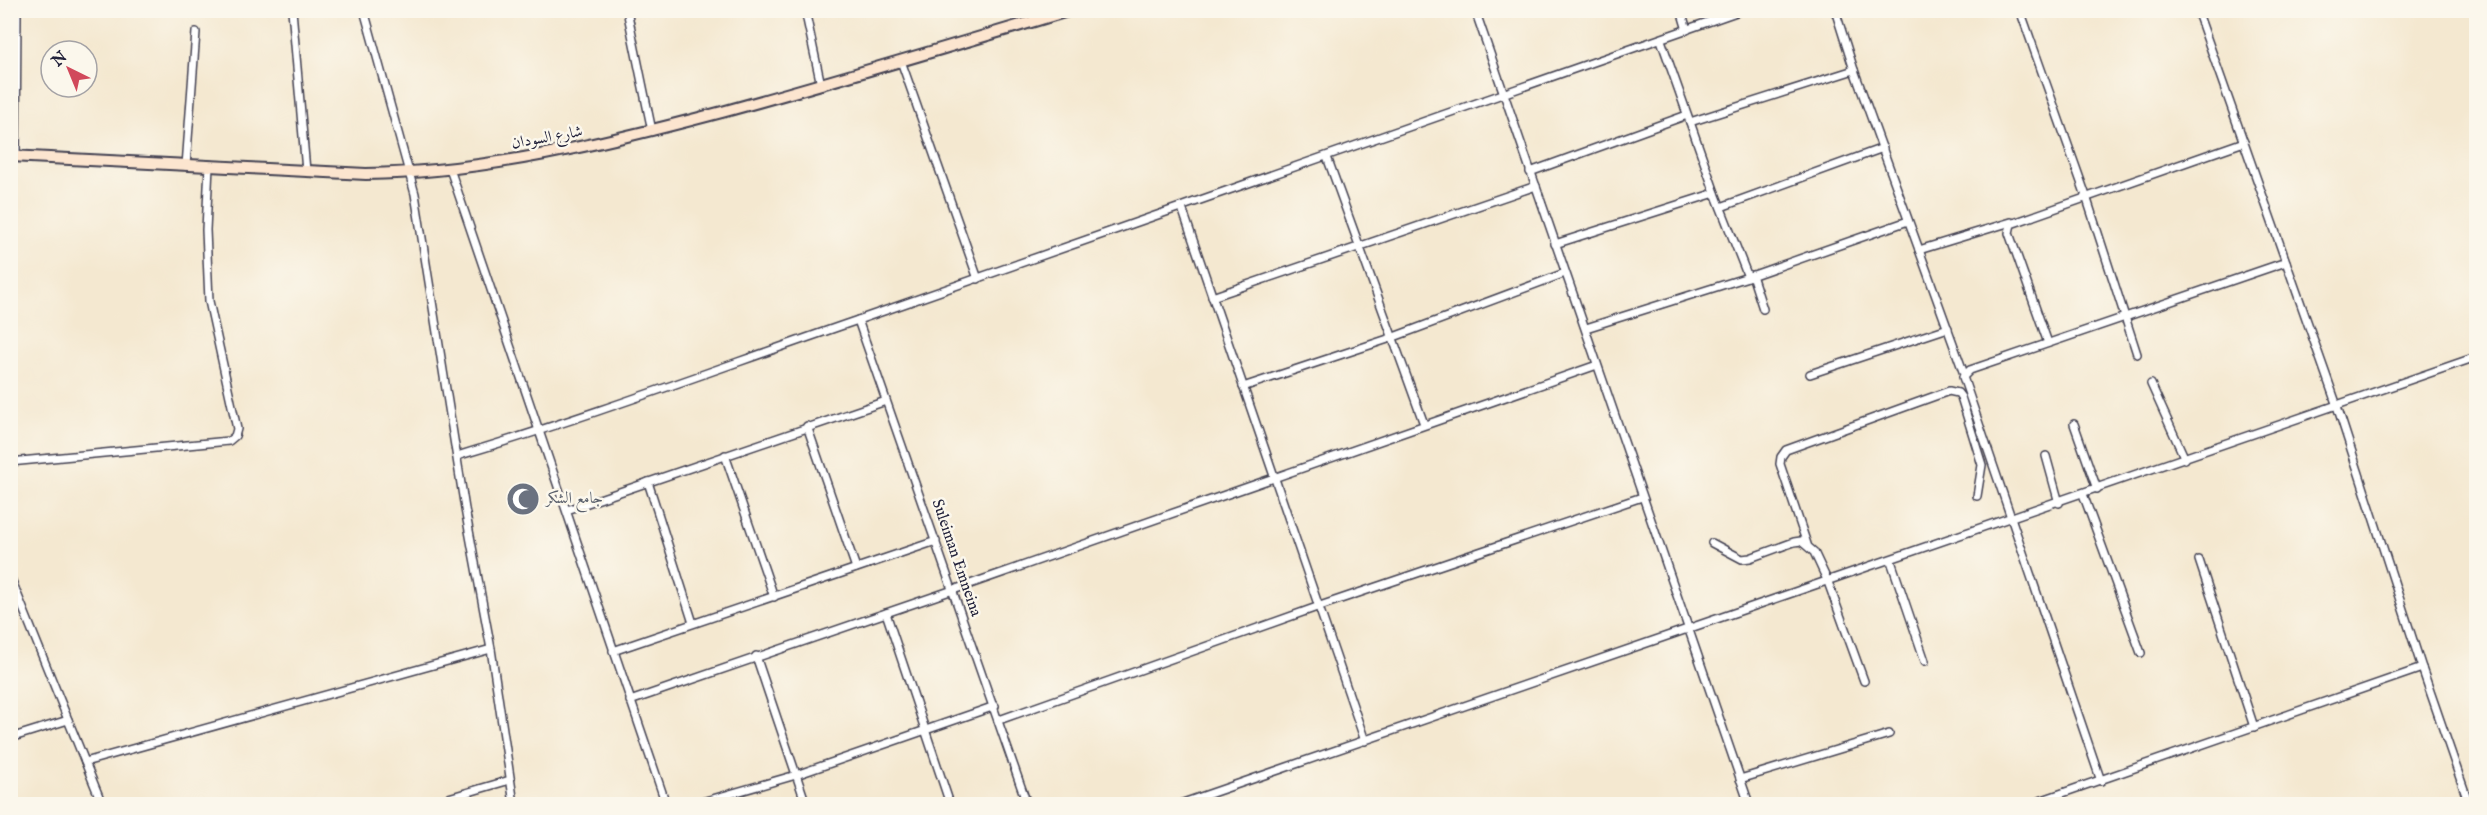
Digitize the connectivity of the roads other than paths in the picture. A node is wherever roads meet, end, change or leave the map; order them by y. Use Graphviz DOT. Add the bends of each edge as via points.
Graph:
graph roads {
  1 [pos="17,10"];
  2 [pos="292,10"];
  3 [pos="364,10"];
  4 [pos="627,10"];
  5 [pos="805,10"];
  6 [pos="1071,10"];
  7 [pos="1475,10"];
  8 [pos="1681,10"];
  9 [pos="1742,10"];
  10 [pos="1835,10"];
  11 [pos="2020,10"];
  12 [pos="2197,10"];
  13 [pos="1687,30"];
  14 [pos="196,32"];
  15 [pos="1661,40"];
  16 [pos="901,62"];
  17 [pos="1854,70"];
  18 [pos="820,85"];
  19 [pos="1504,96"];
  20 [pos="1689,119"];
  21 [pos="652,130"];
  22 [pos="2244,142"];
  23 [pos="1883,148"];
  24 [pos="13,156"];
  25 [pos="1327,157"];
  26 [pos="186,166"];
  27 [pos="210,166"];
  28 [pos="450,169"];
  29 [pos="306,171"];
  30 [pos="1530,172"];
  31 [pos="410,173"];
  32 [pos="1536,186"];
  33 [pos="1715,193"];
  34 [pos="2086,196"];
  35 [pos="1182,207"];
  36 [pos="1721,207"];
  37 [pos="1908,221"];
  38 [pos="2013,222"];
  39 [pos="1555,244"];
  40 [pos="1358,246"];
  41 [pos="1919,250"];
  42 [pos="2286,262"];
  43 [pos="1565,273"];
  44 [pos="1750,276"];
  45 [pos="978,279"];
  46 [pos="1212,297"];
  47 [pos="1763,309"];
  48 [pos="2124,317"];
  49 [pos="858,320"];
  50 [pos="1586,328"];
  51 [pos="1948,328"];
  52 [pos="1391,338"];
  53 [pos="2048,343"];
  54 [pos="2137,354"];
  55 [pos="2476,357"];
  56 [pos="1597,365"];
  57 [pos="1810,374"];
  58 [pos="1964,374"];
  59 [pos="2151,384"];
  60 [pos="1243,387"];
  61 [pos="886,401"];
  62 [pos="2337,406"];
  63 [pos="1424,424"];
  64 [pos="2074,424"];
  65 [pos="807,426"];
  66 [pos="538,432"];
  67 [pos="725,455"];
  68 [pos="457,456"];
  69 [pos="2046,456"];
  70 [pos="2185,459"];
  71 [pos="10,462"];
  72 [pos="1273,478"];
  73 [pos="648,482"];
  74 [pos="2097,489"];
  75 [pos="2083,494"];
  76 [pos="1977,496"];
  77 [pos="1642,497"];
  78 [pos="2059,503"];
  79 [pos="567,510"];
  80 [pos="2011,519"];
  81 [pos="936,541"];
  82 [pos="1712,543"];
  83 [pos="1807,544"];
  84 [pos="2199,560"];
  85 [pos="1891,561"];
  86 [pos="856,567"];
  87 [pos="10,576"];
  88 [pos="1828,582"];
  89 [pos="952,591"];
  90 [pos="774,597"];
  91 [pos="1317,607"];
  92 [pos="886,613"];
  93 [pos="693,623"];
  94 [pos="1688,631"];
  95 [pos="491,649"];
  96 [pos="613,651"];
  97 [pos="2141,653"];
  98 [pos="756,656"];
  99 [pos="1925,661"];
  100 [pos="2422,668"];
  101 [pos="1864,681"];
  102 [pos="630,700"];
  103 [pos="994,706"];
  104 [pos="68,720"];
  105 [pos="999,720"];
  106 [pos="2254,727"];
  107 [pos="925,732"];
  108 [pos="1889,734"];
  109 [pos="10,738"];
  110 [pos="1365,741"];
  111 [pos="85,762"];
  112 [pos="796,775"];
  113 [pos="1740,779"];
  114 [pos="510,780"];
  115 [pos="2101,781"];
  116 [pos="102,804"];
  117 [pos="428,804"];
  118 [pos="514,804"];
  119 [pos="666,804"];
  120 [pos="695,804"];
  121 [pos="806,804"];
  122 [pos="950,804"];
  123 [pos="1027,804"];
  124 [pos="1180,804"];
  125 [pos="1749,804"];
  126 [pos="2031,804"];
  127 [pos="2469,804"];
  1 -- 24 [label="street"];
  2 -- 29 [label="street"];
  3 -- 31 [label="street"];
  4 -- 21 [label="street"];
  5 -- 18 [label="street"];
  6 -- 16 [label="main road, شارع السودان"];
  7 -- 19 [label="street"];
  8 -- 13 [label="street"];
  9 -- 13 [label="street"];
  10 -- 17 [label="street"];
  11 -- 34 [label="street"];
  12 -- 22 [label="street"];
  13 -- 15 [label="street"];
  14 -- 26 [label="street"];
  15 -- 19 [label="street"];
  15 -- 20 [label="street"];
  16 -- 18 [label="main road, شارع السودان"];
  16 -- 45 [label="street"];
  17 -- 20 [label="street"];
  17 -- 23 [label="street"];
  18 -- 21 [label="main road, شارع السودان"];
  19 -- 25 [label="street"];
  19 -- 30 [label="street"];
  20 -- 30 [label="street"];
  20 -- 33 [label="street"];
  21 -- 28 [label="main road, شارع السودان" via="544,156"];
  22 -- 34 [label="street"];
  22 -- 42 [label="street"];
  23 -- 36 [label="street"];
  23 -- 37 [label="street"];
  24 -- 26 [label="main road, شارع السودان"];
  25 -- 35 [label="street"];
  25 -- 40 [label="street"];
  26 -- 27 [label="main road, شارع السودان"];
  27 -- 29 [label="main road, شارع السودان"];
  27 -- 71 [label="street" via="209,301 237,429 235,436 229,441 186,447"];
  28 -- 31 [label="main road, شارع السودان"];
  28 -- 66 [label="street"];
  29 -- 31 [label="main road, شارع السودان"];
  30 -- 32 [label="street"];
  31 -- 68 [label="street"];
  32 -- 39 [label="street"];
  32 -- 40 [label="street"];
  33 -- 36 [label="street"];
  33 -- 39 [label="street"];
  34 -- 38 [label="street"];
  34 -- 48 [label="street"];
  35 -- 45 [label="street"];
  35 -- 46 [label="street"];
  36 -- 44 [label="street"];
  37 -- 41 [label="street"];
  37 -- 44 [label="street"];
  38 -- 41 [label="street"];
  38 -- 53 [label="street" via="2009,233"];
  39 -- 43 [label="street"];
  40 -- 46 [label="street"];
  40 -- 52 [label="street"];
  41 -- 51 [label="street"];
  42 -- 48 [label="street"];
  42 -- 62 [label="street"];
  43 -- 50 [label="street"];
  43 -- 52 [label="street"];
  44 -- 47 [label="street"];
  44 -- 50 [label="street"];
  45 -- 49 [label="street"];
  46 -- 60 [label="street"];
  48 -- 53 [label="street"];
  48 -- 54 [label="street"];
  49 -- 61 [label="street, Suleiman Emneina"];
  49 -- 66 [label="street"];
  50 -- 56 [label="street"];
  51 -- 57 [label="street"];
  51 -- 58 [label="street"];
  52 -- 60 [label="street"];
  52 -- 63 [label="street"];
  53 -- 58 [label="street"];
  55 -- 62 [label="street"];
  56 -- 63 [label="street"];
  56 -- 77 [label="street"];
  58 -- 80 [label="street"];
  59 -- 70 [label="street"];
  60 -- 72 [label="street"];
  61 -- 65 [label="street"];
  61 -- 81 [label="street, Suleiman Emneina"];
  62 -- 70 [label="street"];
  62 -- 100 [label="street"];
  63 -- 72 [label="street"];
  64 -- 74 [label="street"];
  65 -- 67 [label="street"];
  65 -- 86 [label="street"];
  66 -- 68 [label="street"];
  66 -- 79 [label="street"];
  67 -- 73 [label="street"];
  67 -- 90 [label="street"];
  68 -- 95 [label="street"];
  69 -- 78 [label="street"];
  70 -- 74 [label="street"];
  72 -- 89 [label="street"];
  72 -- 91 [label="street"];
  73 -- 79 [label="street"];
  73 -- 93 [label="street"];
  74 -- 75 [label="street"];
  75 -- 78 [label="street"];
  75 -- 97 [label="street"];
  76 -- 83 [label="street" via="1982,465 1961,398 1949,391 1786,450 1779,464"];
  77 -- 91 [label="street"];
  77 -- 94 [label="street"];
  78 -- 80 [label="street"];
  79 -- 96 [label="street"];
  80 -- 85 [label="street"];
  80 -- 115 [label="street"];
  81 -- 86 [label="street"];
  81 -- 89 [label="street, Suleiman Emneina"];
  82 -- 83 [label="street" via="1742,559 1794,542"];
  83 -- 88 [label="street"];
  84 -- 106 [label="street"];
  85 -- 88 [label="street"];
  85 -- 99 [label="street"];
  86 -- 90 [label="street"];
  87 -- 104 [label="street"];
  88 -- 94 [label="street"];
  88 -- 101 [label="street"];
  89 -- 92 [label="street"];
  89 -- 103 [label="street, Suleiman Emneina"];
  90 -- 93 [label="street"];
  91 -- 105 [label="street"];
  91 -- 110 [label="street"];
  92 -- 98 [label="street"];
  92 -- 107 [label="street"];
  93 -- 96 [label="street"];
  94 -- 110 [label="street"];
  94 -- 113 [label="street"];
  95 -- 111 [label="street"];
  95 -- 114 [label="street"];
  96 -- 102 [label="street"];
  98 -- 102 [label="street"];
  98 -- 112 [label="street"];
  100 -- 106 [label="street"];
  100 -- 127 [label="street"];
  102 -- 119 [label="street"];
  103 -- 105 [label="street, Suleiman Emneina"];
  103 -- 107 [label="street"];
  104 -- 109 [label="street"];
  104 -- 111 [label="street"];
  105 -- 123 [label="street, Suleiman Emneina"];
  106 -- 115 [label="street"];
  107 -- 112 [label="street"];
  107 -- 122 [label="street"];
  108 -- 113 [label="street"];
  110 -- 124 [label="street"];
  111 -- 116 [label="street"];
  112 -- 120 [label="street"];
  112 -- 121 [label="street"];
  113 -- 125 [label="street"];
  114 -- 117 [label="street"];
  114 -- 118 [label="street"];
  115 -- 126 [label="street"];
}
